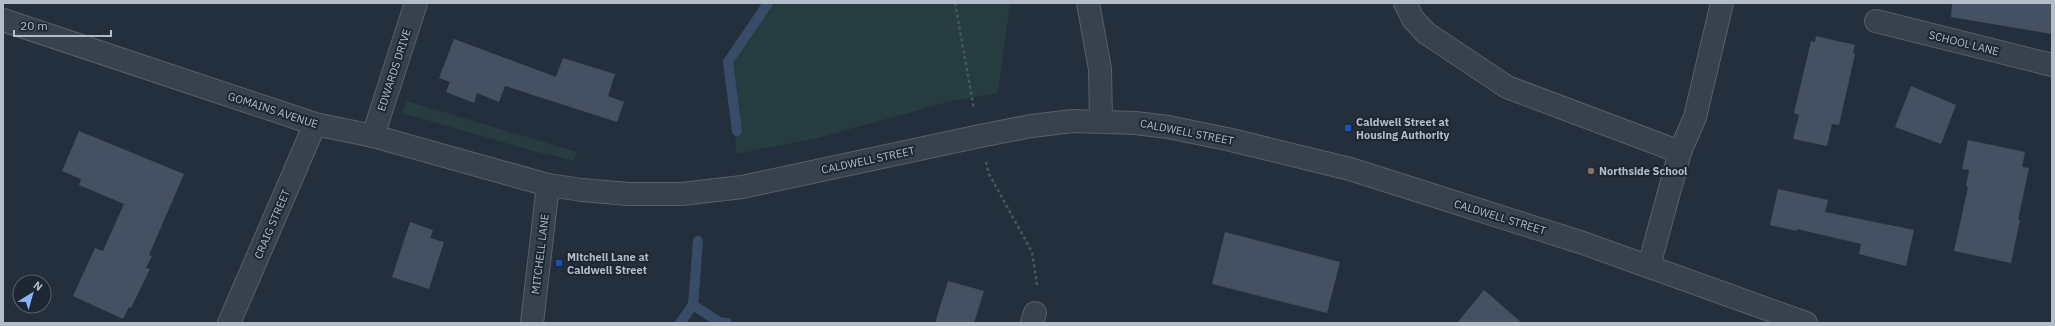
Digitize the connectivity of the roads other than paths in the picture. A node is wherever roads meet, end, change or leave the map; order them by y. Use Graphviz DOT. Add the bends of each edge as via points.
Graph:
graph roads {
  1 [pos="416,3"];
  2 [pos="1088,3"];
  3 [pos="1405,3"];
  4 [pos="1722,3"];
  5 [pos="3,20"];
  6 [pos="1876,21"];
  7 [pos="2052,65"];
  8 [pos="1101,121"];
  9 [pos="314,124"];
  10 [pos="373,136"];
  11 [pos="1680,152"];
  12 [pos="548,185"];
  13 [pos="1648,266"];
  14 [pos="229,323"];
  15 [pos="532,323"];
  16 [pos="1806,323"];
  1 -- 10 [label="street, EDWARDS DRIVE"];
  2 -- 8 [label="street" via="1100,69"];
  3 -- 11 [label="street" via="1413,19 1426,33 1507,87"];
  4 -- 11 [label="street" via="1695,116"];
  5 -- 9 [label="street, GOMAINS AVENUE"];
  6 -- 7 [label="street, SCHOOL LANE"];
  8 -- 12 [label="street, CALDWELL STREET" via="1031,126 742,187 682,194 628,194"];
  8 -- 13 [label="street, CALDWELL STREET" via="1168,127 1350,170"];
  9 -- 10 [label="street, GOMAINS AVENUE"];
  9 -- 14 [label="street, CRAIG STREET"];
  10 -- 12 [label="street, GOMAINS AVENUE"];
  11 -- 13 [label="street"];
  12 -- 15 [label="street, MITCHELL LANE"];
  13 -- 16 [label="street, CALDWELL STREET"];
}
